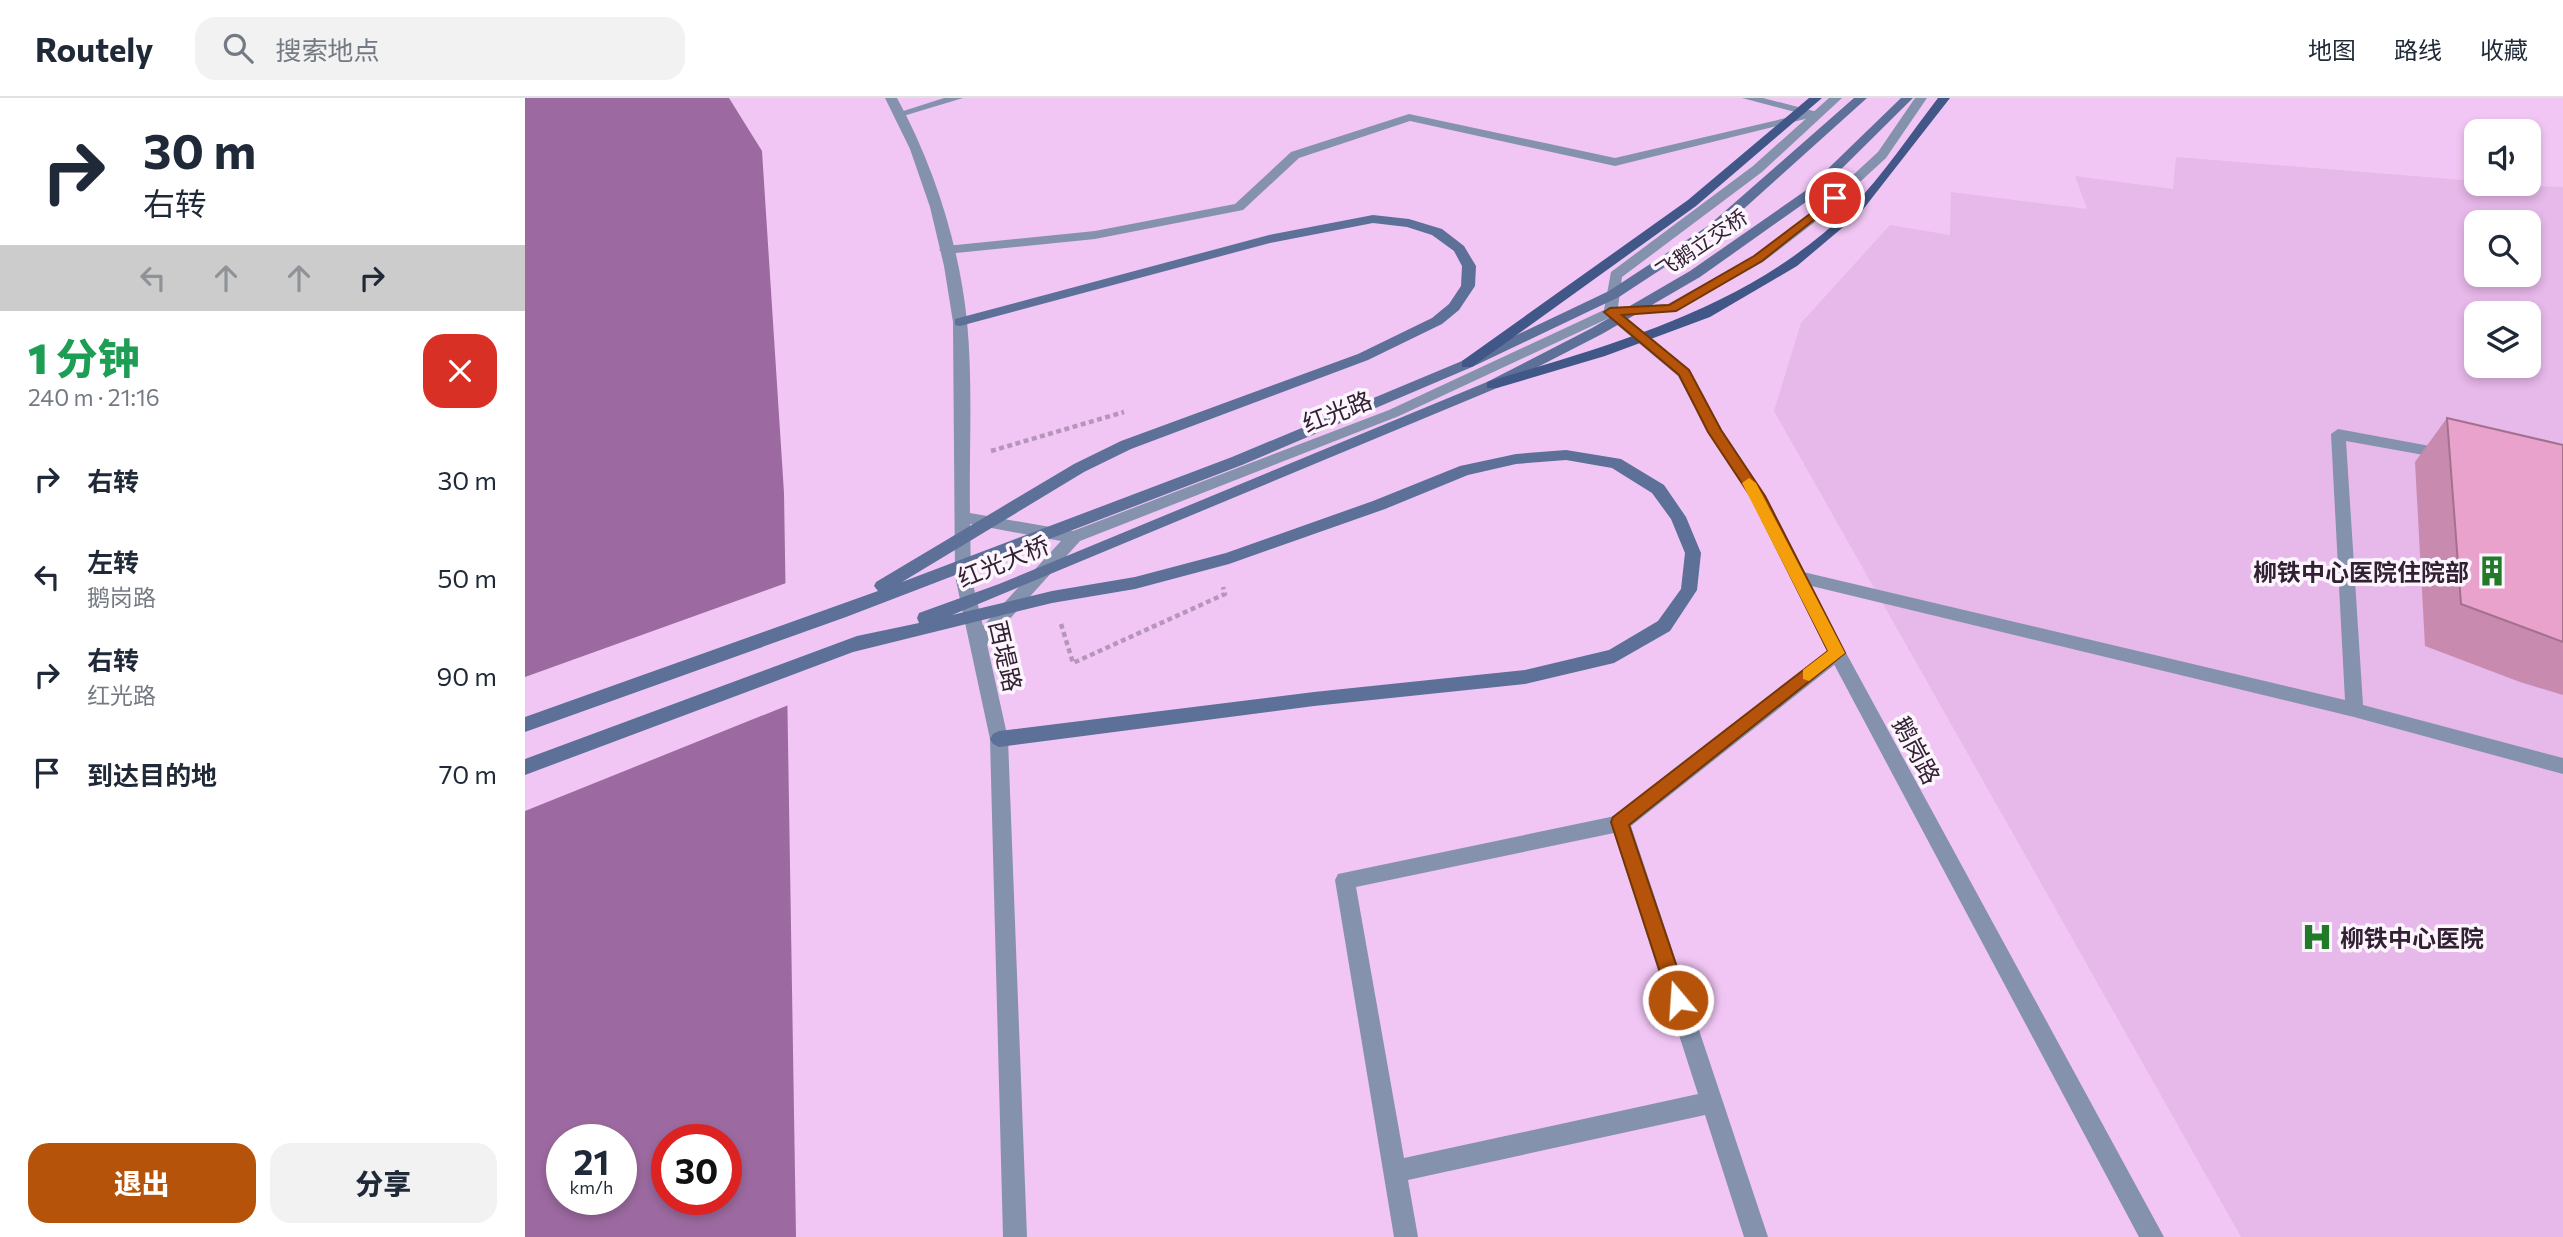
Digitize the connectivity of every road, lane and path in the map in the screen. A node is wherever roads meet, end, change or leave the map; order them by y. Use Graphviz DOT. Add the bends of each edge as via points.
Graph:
graph roads {
  1 [pos="891,98"];
  2 [pos="957,98"];
  3 [pos="1748,98"];
  4 [pos="1816,98"];
  5 [pos="1836,98"];
  6 [pos="1861,98"];
  7 [pos="1907,98"];
  8 [pos="1921,98"];
  9 [pos="1944,98"];
  10 [pos="900,114"];
  11 [pos="1819,114"];
  12 [pos="946,250"];
  13 [pos="1610,312"];
  14 [pos="960,322"];
  15 [pos="1467,364"];
  16 [pos="1492,385"];
  17 [pos="2457,457"];
  18 [pos="961,517"];
  19 [pos="1074,537"];
  20 [pos="1799,577"];
  21 [pos="840,612"];
  22 [pos="978,642"];
  23 [pos="853,645"];
  24 [pos="1837,653"];
  25 [pos="2354,710"];
  26 [pos="525,725"];
  27 [pos="999,739"];
  28 [pos="2563,766"];
  29 [pos="525,767"];
  30 [pos="1620,822"];
  31 [pos="1712,1102"];
  32 [pos="1395,1171"];
  33 [pos="1014,1237"];
  34 [pos="1406,1237"];
  35 [pos="1756,1237"];
  36 [pos="2152,1237"];
  1 -- 10 [label="street, 西堤路"];
  2 -- 10 [label="street"];
  3 -- 11 [label="street"];
  4 -- 15 [label="main road" via="1692,203"];
  5 -- 11 [label="street"];
  6 -- 15 [label="main road, 飞鹅立交桥" via="1713,229 1614,294"];
  7 -- 16 [label="main road, 飞鹅立交桥" via="1809,194 1695,274"];
  8 -- 13 [label="street, 红光路" via="1882,155 1820,212 1758,258 1671,308"];
  9 -- 16 [label="main road" via="1857,209 1792,262 1692,319"];
  10 -- 12 [label="street, 西堤路" via="927,182"];
  11 -- 12 [label="street" via="1615,162 1409,117 1295,155 1239,207 1095,234"];
  11 -- 13 [label="street" via="1709,209 1616,275"];
  12 -- 14 [label="street, 西堤路"];
  13 -- 19 [label="street, 红光路" via="1394,413"];
  13 -- 20 [label="street, 鹅岗路" via="1684,373 1715,432 1758,496"];
  14 -- 18 [label="street, 西堤路"];
  14 -- 21 [label="main road" via="1269,239 1373,219 1437,232 1459,249 1469,266 1468,286 1437,321 1363,357 1126,445 1079,468"];
  15 -- 21 [label="main road, 红光大桥" via="1237,461"];
  16 -- 23 [label="main road, 红光大桥" via="1005,588"];
  17 -- 25 [label="street" via="2338,434"];
  18 -- 19 [label="street"];
  18 -- 22 [label="street, 西堤路" via="963,576"];
  19 -- 22 [label="street"];
  20 -- 24 [label="street, 鹅岗路"];
  20 -- 25 [label="street"];
  21 -- 26 [label="main road, 红光大桥"];
  22 -- 27 [label="street, 西堤路"];
  23 -- 27 [label="main road" via="1229,558 1465,470 1516,459 1566,455 1616,463 1658,489 1678,517 1693,553 1689,590 1664,626 1614,656 1525,677"];
  23 -- 29 [label="main road, 红光大桥"];
  24 -- 30 [label="street"];
  24 -- 36 [label="street, 鹅岗路"];
  25 -- 28 [label="street"];
  27 -- 33 [label="street, 西堤路"];
  30 -- 31 [label="street"];
  30 -- 32 [label="street" via="1345,880"];
  31 -- 32 [label="street"];
  31 -- 35 [label="street"];
  32 -- 34 [label="street"];
}
